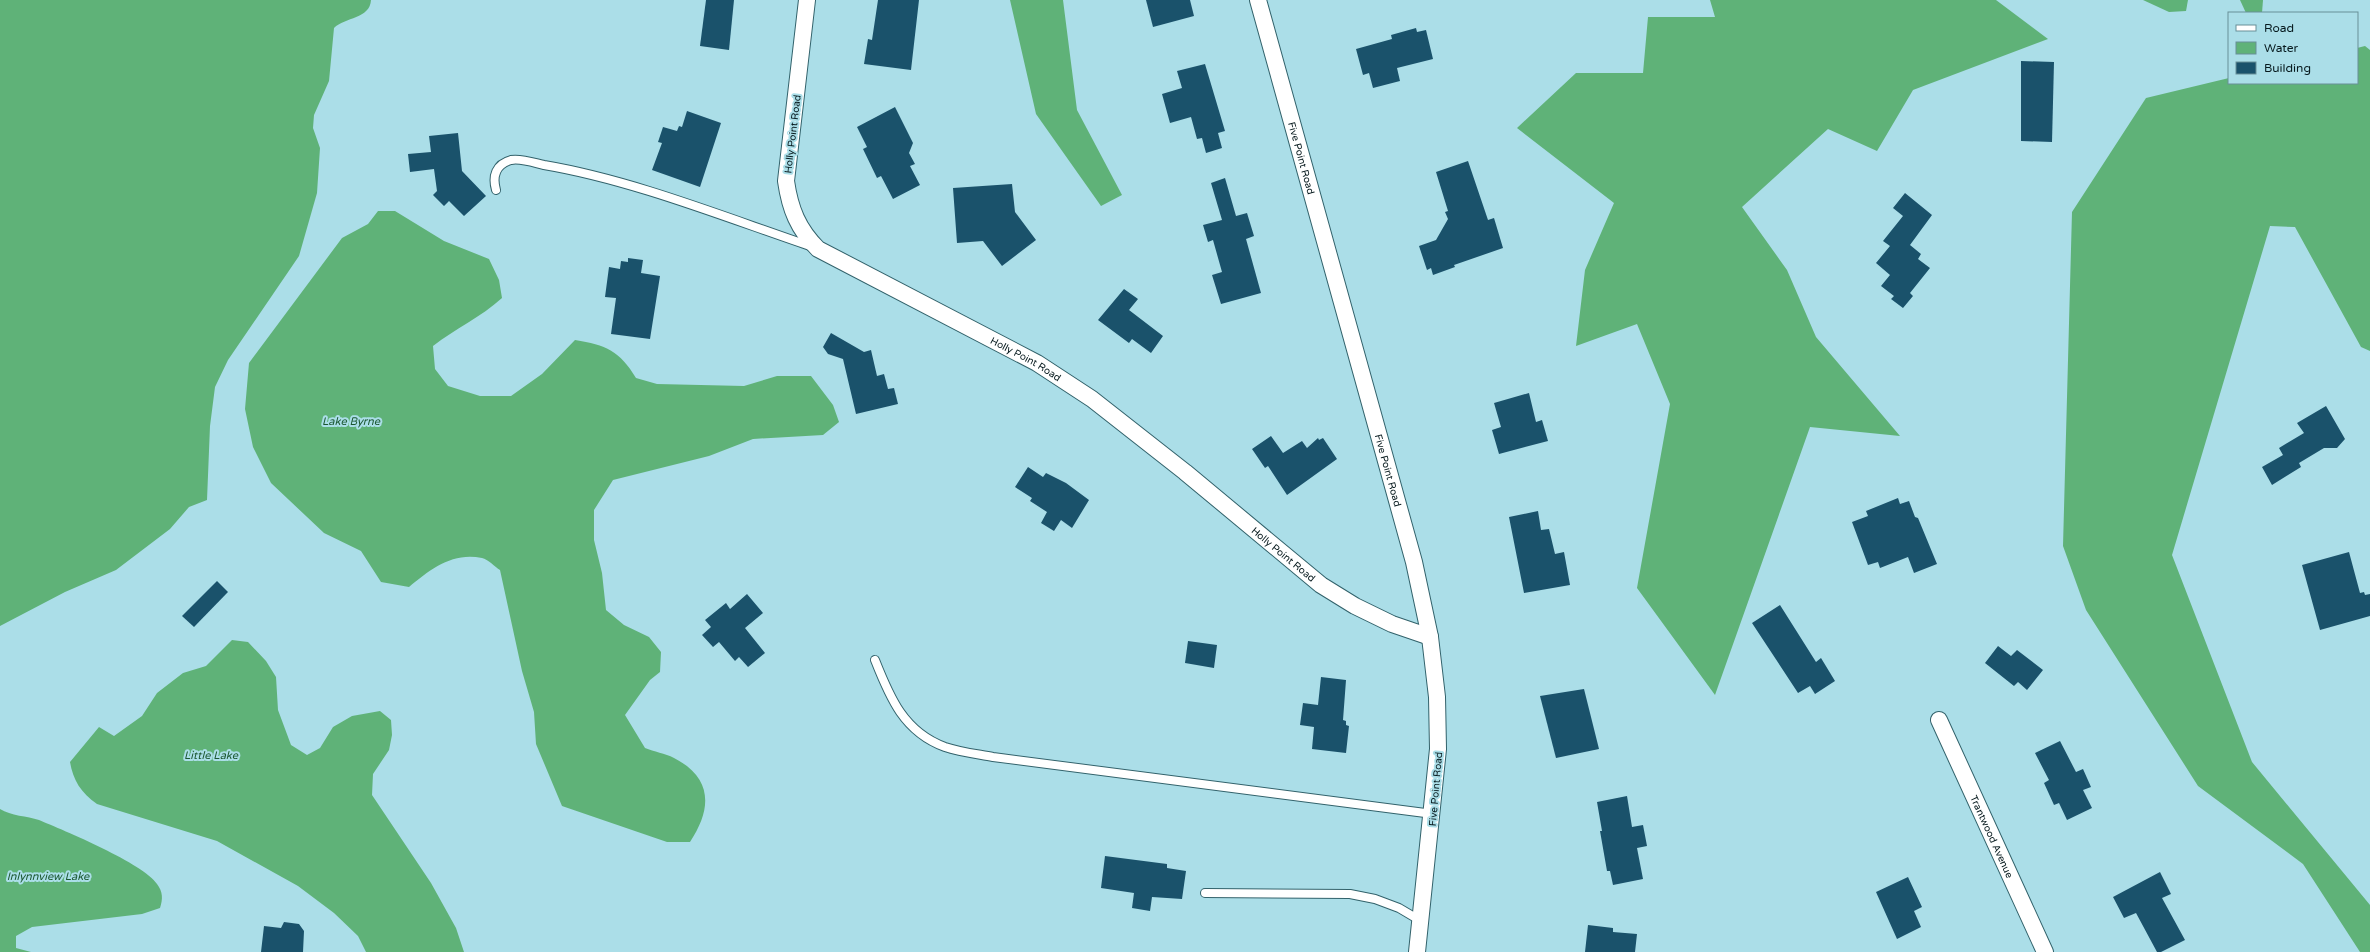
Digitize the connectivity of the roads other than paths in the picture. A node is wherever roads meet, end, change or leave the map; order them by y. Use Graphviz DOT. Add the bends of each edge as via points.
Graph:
graph roads {
  1 [pos="808,0"];
  2 [pos="1258,0"];
  3 [pos="496,190"];
  4 [pos="818,249"];
  5 [pos="1430,638"];
  6 [pos="875,660"];
  7 [pos="1939,720"];
  8 [pos="1433,814"];
  9 [pos="1205,893"];
  10 [pos="1421,921"];
  11 [pos="1417,952"];
  12 [pos="2045,952"];
  1 -- 4 [label="street, Holly Point Road" via="786,181 789,202 796,221"];
  2 -- 5 [label="street, Five Point Road" via="1414,562"];
  3 -- 4 [label="lane" via="493,183 495,173 502,164 513,160 564,168 613,180"];
  4 -- 5 [label="street, Holly Point Road" via="1037,363 1092,399 1321,585 1355,606"];
  5 -- 8 [label="street, Five Point Road" via="1438,727"];
  6 -- 8 [label="lane" via="897,712 911,727 946,747 993,757"];
  7 -- 12 [label="street, Trantwood Avenue"];
  8 -- 10 [label="street, Five Point Road"];
  9 -- 10 [label="lane" via="1350,894 1375,899 1399,908"];
  10 -- 11 [label="street, Five Point Road"];
}
